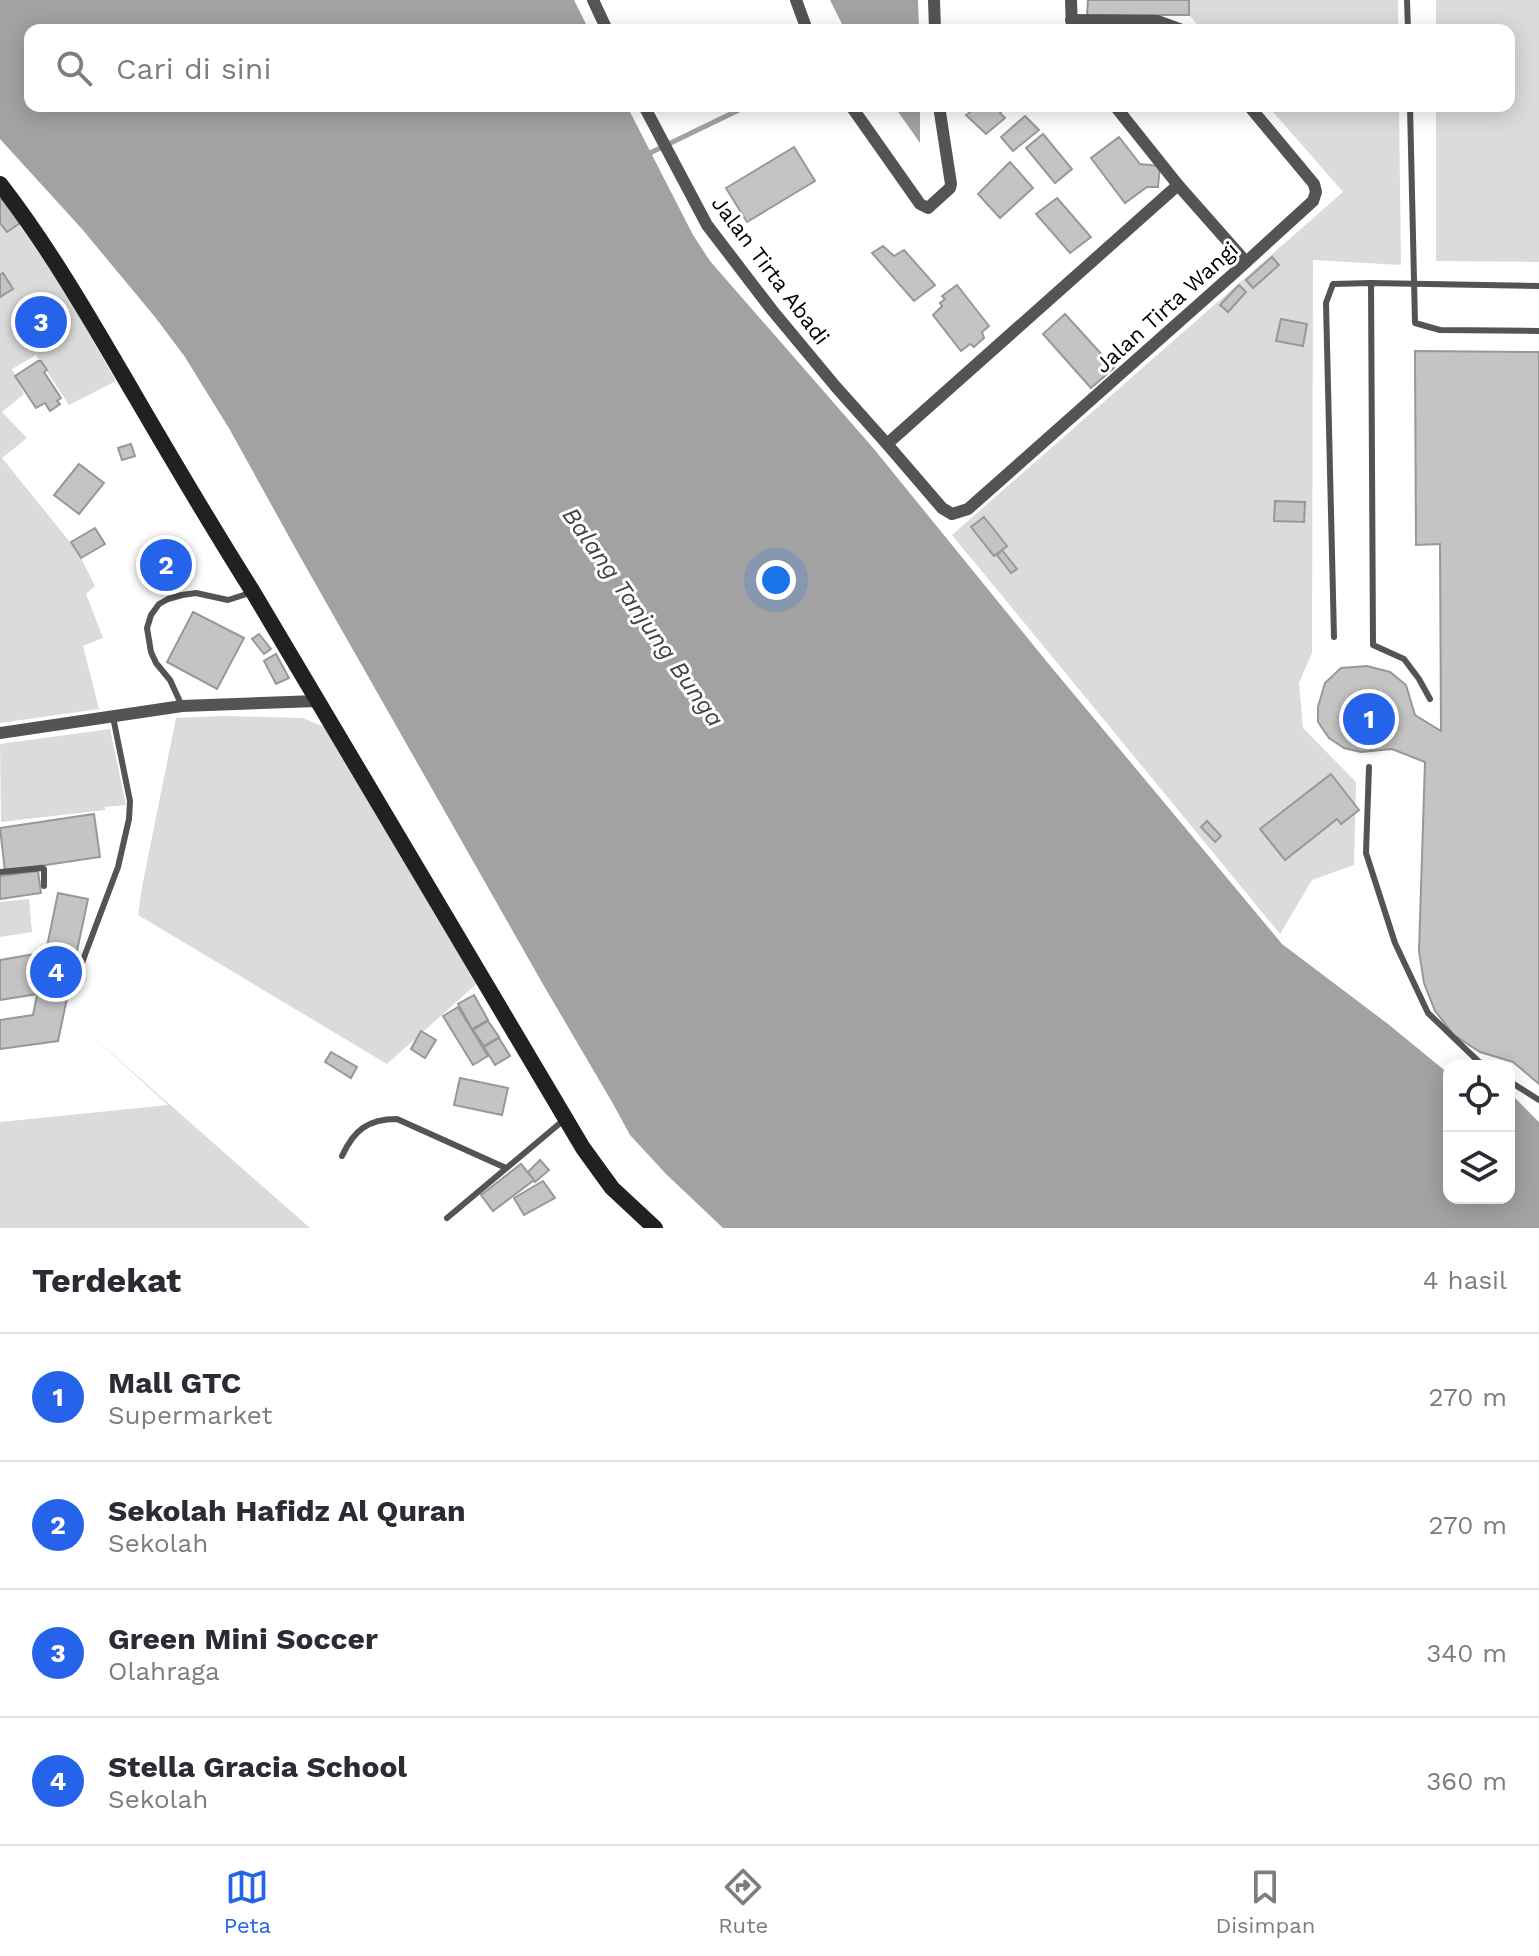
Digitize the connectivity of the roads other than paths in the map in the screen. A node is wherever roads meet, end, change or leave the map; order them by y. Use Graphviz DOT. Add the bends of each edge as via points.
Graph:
graph roads {
  1 [pos="593,0"];
  2 [pos="796,0"];
  3 [pos="934,0"];
  4 [pos="1071,0"];
  5 [pos="1407,0"];
  6 [pos="604,24"];
  7 [pos="805,24"];
  8 [pos="935,24"];
  9 [pos="1072,24"];
  10 [pos="1093,24"];
  11 [pos="1165,24"];
  12 [pos="1408,24"];
  13 [pos="647,112"];
  14 [pos="855,112"];
  15 [pos="940,112"];
  16 [pos="1120,112"];
  17 [pos="1254,112"];
  18 [pos="1410,112"];
  19 [pos="0,184"];
  20 [pos="1178,185"];
  21 [pos="1246,262"];
  22 [pos="1371,283"];
  23 [pos="1413,285"];
  24 [pos="1539,286"];
  25 [pos="1539,331"];
  26 [pos="887,444"];
  27 [pos="952,514"];
  28 [pos="253,592"];
  29 [pos="1334,637"];
  30 [pos="1430,699"];
  31 [pos="317,701"];
  32 [pos="182,706"];
  33 [pos="113,717"];
  34 [pos="0,733"];
  35 [pos="1369,767"];
  36 [pos="0,872"];
  37 [pos="44,886"];
  38 [pos="80,968"];
  39 [pos="1477,1060"];
  40 [pos="1515,1085"];
  41 [pos="1539,1100"];
  42 [pos="565,1119"];
  43 [pos="342,1156"];
  44 [pos="506,1168"];
  45 [pos="447,1218"];
  46 [pos="655,1228"];
  1 -- 6 [label="street"];
  2 -- 7 [label="street"];
  3 -- 8 [label="street"];
  4 -- 9 [label="street"];
  5 -- 12 [label="lane"];
  10 -- 11 [label="street"];
  13 -- 26 [label="street, Jalan Tirta Abadi" via="707,225"];
  14 -- 15 [label="street" via="927,208 951,184"];
  16 -- 20 [label="street"];
  17 -- 21 [label="street, Jalan Tirta Wangi" via="1316,192 1313,201"];
  18 -- 23 [label="lane"];
  19 -- 28 [label="street" via="73,289"];
  20 -- 21 [label="street"];
  20 -- 26 [label="street"];
  21 -- 27 [label="street, Jalan Tirta Wangi" via="968,509"];
  22 -- 23 [label="lane"];
  22 -- 29 [label="lane" via="1333,284 1326,303"];
  22 -- 30 [label="lane" via="1373,645 1404,659"];
  23 -- 24 [label="lane"];
  23 -- 25 [label="lane" via="1415,323 1440,330"];
  26 -- 27 [label="street, Jalan Tirta Abadi"];
  28 -- 31 [label="street"];
  28 -- 32 [label="lane" via="228,600 182,595 159,604 151,615 151,652"];
  31 -- 32 [label="street"];
  31 -- 42 [label="street"];
  32 -- 33 [label="street"];
  33 -- 34 [label="street"];
  33 -- 38 [label="lane" via="129,819 118,867"];
  35 -- 39 [label="lane" via="1366,853 1395,943 1428,1013"];
  36 -- 37 [label="lane" via="42,868"];
  40 -- 41 [label="lane"];
  42 -- 44 [label="lane"];
  42 -- 46 [label="street" via="612,1188"];
  43 -- 44 [label="lane" via="360,1129 381,1119 397,1119"];
  44 -- 45 [label="lane"];
}
